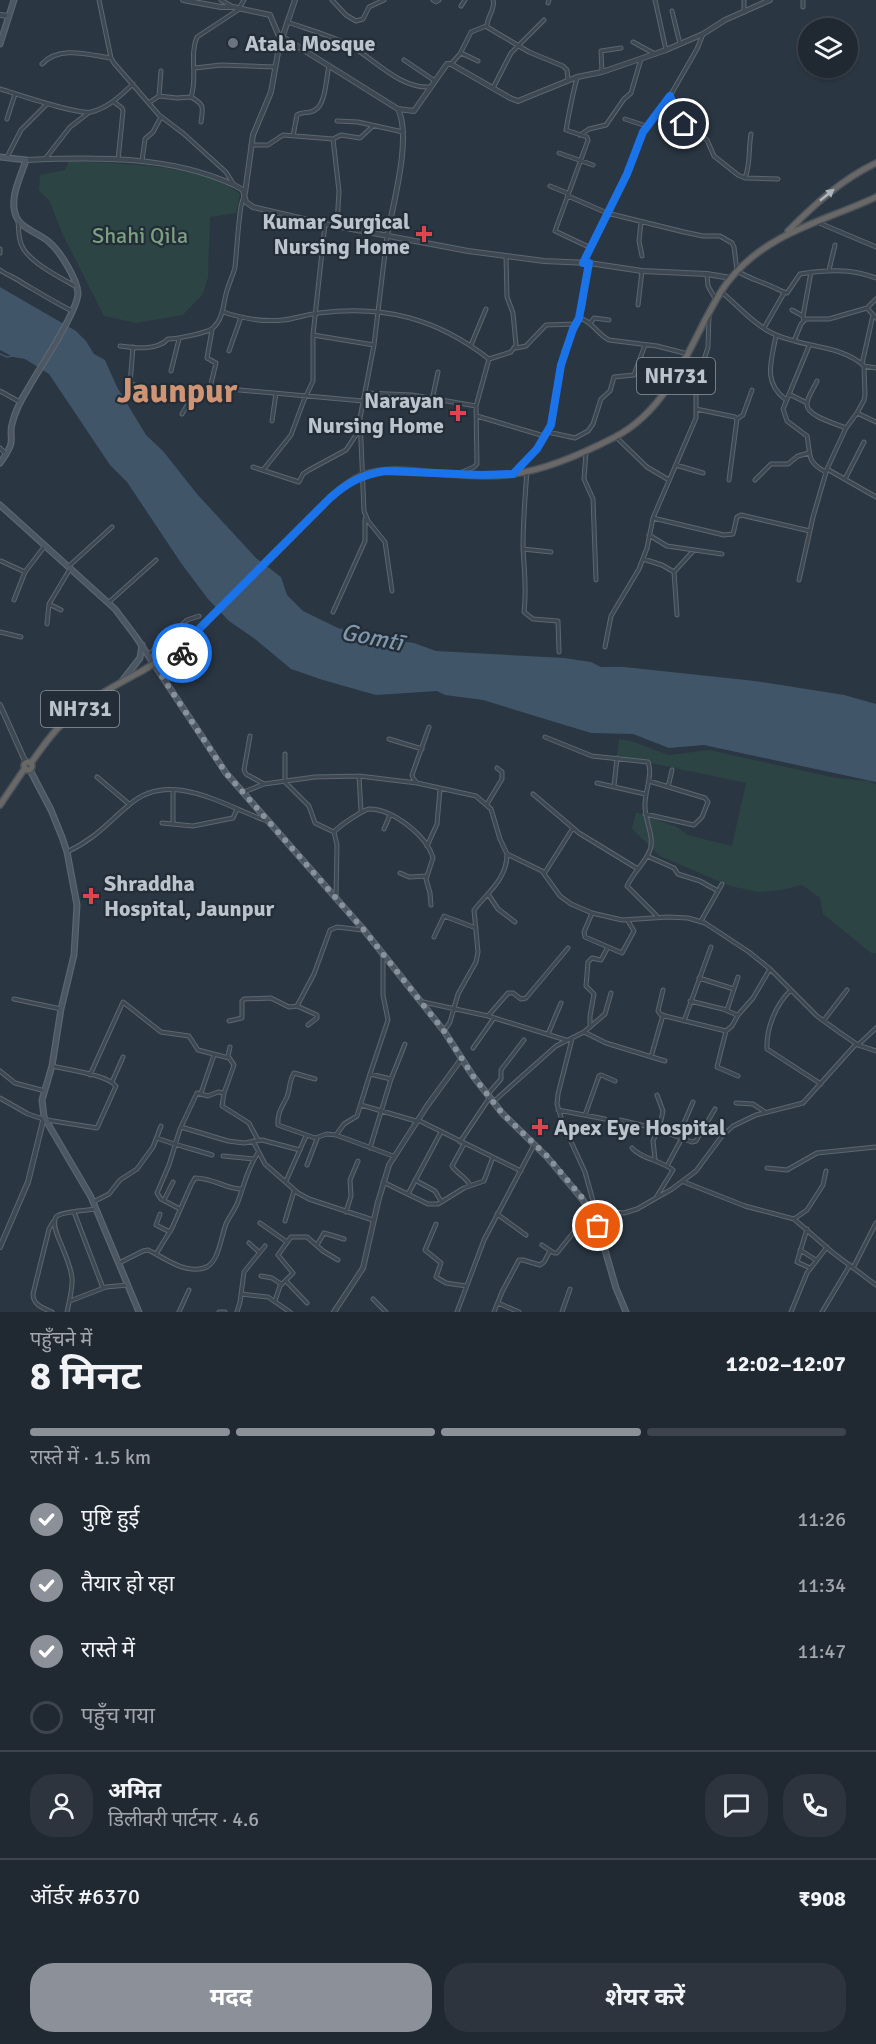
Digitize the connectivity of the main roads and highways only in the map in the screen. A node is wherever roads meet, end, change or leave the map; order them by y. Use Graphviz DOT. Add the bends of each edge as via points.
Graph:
graph roads {
  1 [pos="14,0"];
  2 [pos="0,44"];
  3 [pos="0,157"];
  4 [pos="876,163"];
  5 [pos="876,197"];
  6 [pos="784,235"];
  7 [pos="0,463"];
  8 [pos="0,505"];
  9 [pos="197,631"];
  10 [pos="142,645"];
  11 [pos="161,675"];
  12 [pos="120,683"];
  13 [pos="28,766"];
  14 [pos="0,805"];
  15 [pos="139,1312"];
  16 [pos="625,1312"];
  1 -- 2 [label="main road"];
  3 -- 7 [label="main road" via="26,160 15,193 15,213 25,227 56,248 76,286 77,301 20,402 12,424 11,443"];
  6 -- 4 [label="highway, NH731, one-way" via="843,182"];
  5 -- 6 [label="highway, NH731"];
  6 -- 9 [label="highway, NH731" via="755,254 731,278 667,390 616,437 513,474 402,470 362,476 330,498"];
  8 -- 10 [label="main road" via="108,603"];
  9 -- 11 [label="main road"];
  9 -- 12 [label="highway, NH731, bridge" via="163,658"];
  10 -- 11 [label="main road"];
  10 -- 12 [label="main road" via="140,658"];
  11 -- 16 [label="main road" via="242,793 364,930 444,1031 502,1113 588,1205"];
  12 -- 13 [label="highway, NH731" via="68,719"];
  13 -- 14 [label="highway, NH731"];
  13 -- 15 [label="main road" via="67,852 77,905 74,955 42,1100 44,1118 93,1202"];
}
